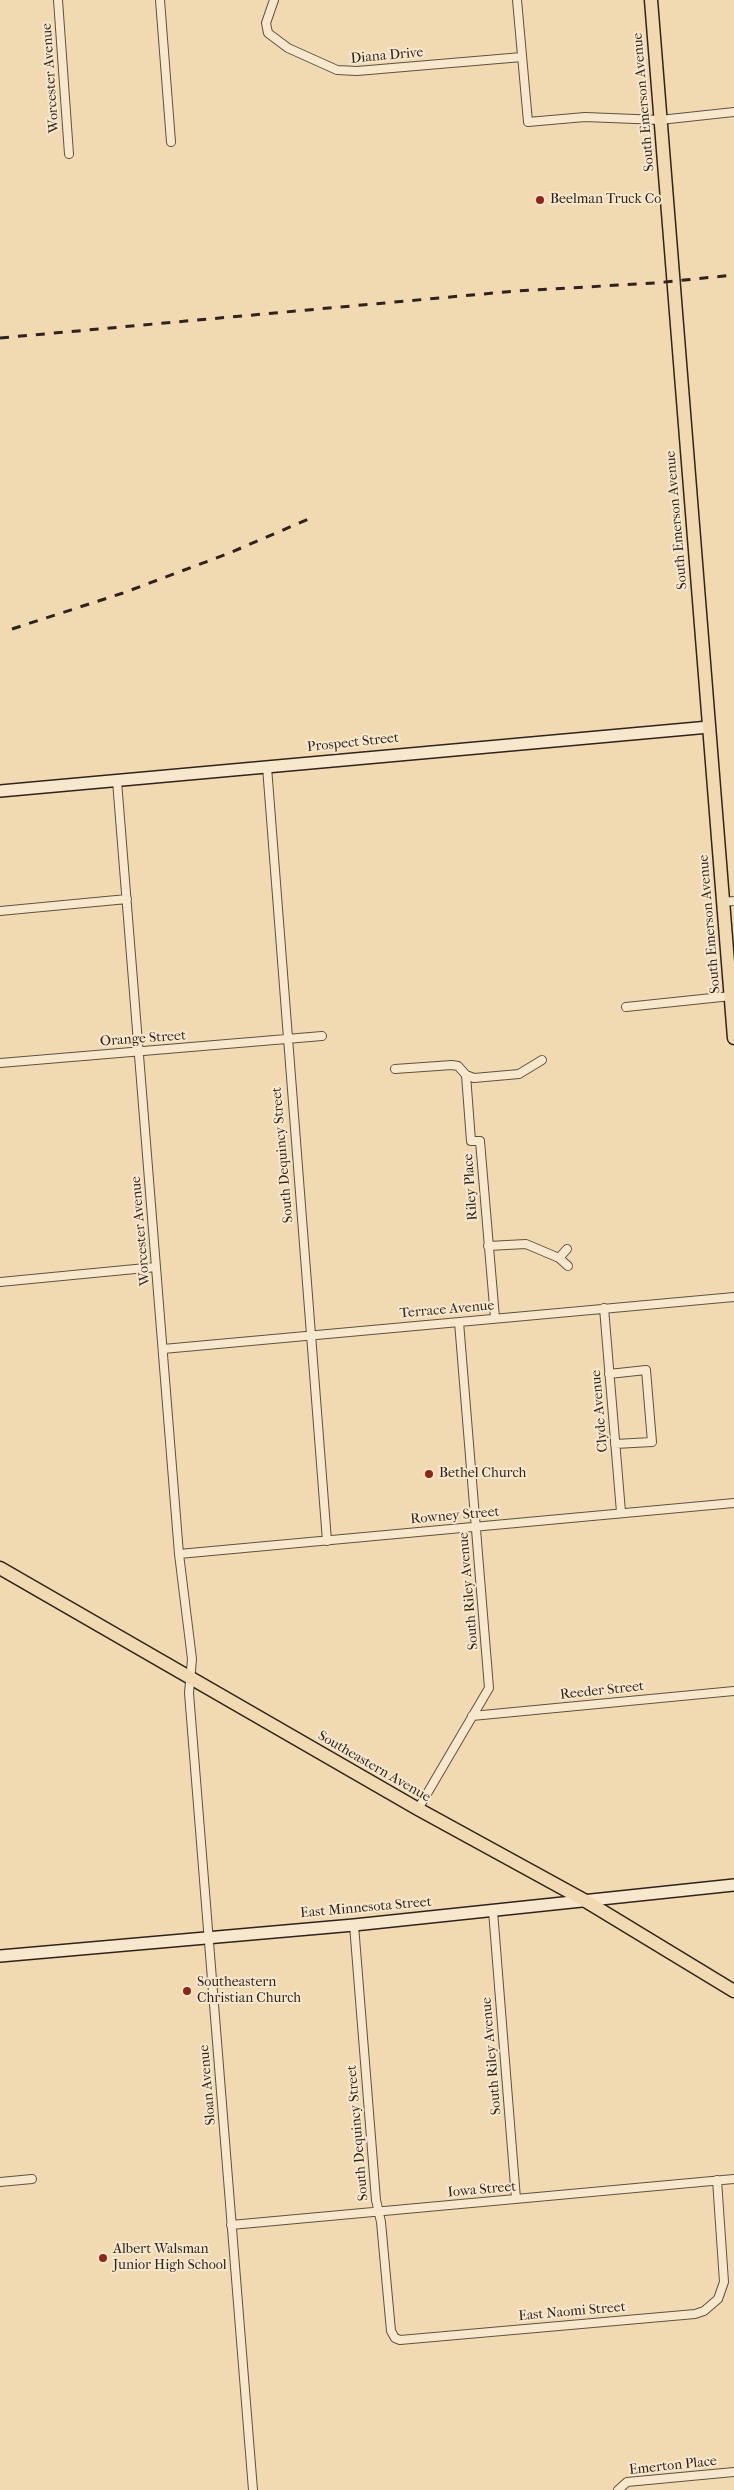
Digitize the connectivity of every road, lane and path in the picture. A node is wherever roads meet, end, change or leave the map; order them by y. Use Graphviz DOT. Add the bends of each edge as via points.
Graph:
graph roads {
  1 [pos="58,0"];
  2 [pos="160,0"];
  3 [pos="274,0"];
  4 [pos="517,0"];
  5 [pos="651,0"];
  6 [pos="522,56"];
  7 [pos="734,112"];
  8 [pos="660,120"];
  9 [pos="171,142"];
  10 [pos="69,154"];
  11 [pos="709,727"];
  12 [pos="267,767"];
  13 [pos="117,781"];
  14 [pos="0,791"];
  15 [pos="127,899"];
  16 [pos="729,902"];
  17 [pos="0,910"];
  18 [pos="731,996"];
  19 [pos="626,1007"];
  20 [pos="322,1036"];
  21 [pos="734,1038"];
  22 [pos="287,1039"];
  23 [pos="139,1051"];
  24 [pos="542,1060"];
  25 [pos="0,1063"];
  26 [pos="395,1069"];
  27 [pos="466,1075"];
  28 [pos="488,1246"];
  29 [pos="567,1249"];
  30 [pos="559,1258"];
  31 [pos="568,1266"];
  32 [pos="156,1267"];
  33 [pos="0,1282"];
  34 [pos="734,1297"];
  35 [pos="604,1308"];
  36 [pos="494,1318"];
  37 [pos="459,1322"];
  38 [pos="310,1335"];
  39 [pos="163,1349"];
  40 [pos="609,1374"];
  41 [pos="615,1444"];
  42 [pos="734,1503"];
  43 [pos="621,1512"];
  44 [pos="476,1527"];
  45 [pos="327,1541"];
  46 [pos="179,1554"];
  47 [pos="0,1568"];
  48 [pos="190,1678"];
  49 [pos="734,1691"];
  50 [pos="472,1716"];
  51 [pos="418,1809"];
  52 [pos="734,1885"];
  53 [pos="584,1900"];
  54 [pos="493,1911"];
  55 [pos="354,1925"];
  56 [pos="208,1938"];
  57 [pos="0,1956"];
  58 [pos="734,1991"];
  59 [pos="32,2179"];
  60 [pos="734,2179"];
  61 [pos="717,2180"];
  62 [pos="0,2182"];
  63 [pos="516,2199"];
  64 [pos="378,2212"];
  65 [pos="232,2225"];
  66 [pos="395,2338"];
  67 [pos="734,2472"];
  68 [pos="253,2490"];
  69 [pos="618,2490"];
  1 -- 10 [label="street, Worcester Avenue"];
  2 -- 9 [label="street"];
  3 -- 6 [label="street, Diana Drive" via="266,22 266,29 273,38 330,69 347,72"];
  4 -- 6 [label="street"];
  5 -- 8 [label="main road, South Emerson Avenue"];
  6 -- 8 [label="street" via="528,122 585,118"];
  7 -- 8 [label="street"];
  8 -- 11 [label="main road, South Emerson Avenue"];
  11 -- 12 [label="street, Prospect Street"];
  11 -- 16 [label="main road, South Emerson Avenue"];
  12 -- 13 [label="street, Prospect Street"];
  12 -- 22 [label="street, South Dequincy Street"];
  13 -- 14 [label="street, Prospect Street"];
  13 -- 15 [label="street, Worcester Avenue"];
  15 -- 17 [label="street"];
  15 -- 23 [label="street, Worcester Avenue"];
  16 -- 18 [label="main road, South Emerson Avenue"];
  18 -- 19 [label="street"];
  18 -- 21 [label="main road, South Emerson Avenue"];
  20 -- 22 [label="street, Orange Street"];
  22 -- 23 [label="street, Orange Street"];
  22 -- 38 [label="street, South Dequincy Street"];
  23 -- 25 [label="street, Orange Street"];
  23 -- 32 [label="street, Worcester Avenue"];
  24 -- 27 [label="street" via="513,1076 474,1078"];
  26 -- 27 [label="street" via="452,1065 458,1066"];
  27 -- 28 [label="street, Riley Place" via="471,1141 480,1141"];
  28 -- 30 [label="street" via="526,1244"];
  28 -- 36 [label="street, Riley Place"];
  29 -- 30 [label="street"];
  30 -- 31 [label="street"];
  32 -- 33 [label="street"];
  32 -- 39 [label="street, Worcester Avenue"];
  34 -- 35 [label="street, Terrace Avenue"];
  35 -- 36 [label="street, Terrace Avenue"];
  35 -- 40 [label="street, Clyde Avenue"];
  36 -- 37 [label="street, Terrace Avenue"];
  37 -- 38 [label="street, Terrace Avenue"];
  37 -- 44 [label="street, South Riley Avenue"];
  38 -- 39 [label="street, Terrace Avenue"];
  38 -- 45 [label="street, South Dequincy Street"];
  39 -- 46 [label="street, Worcester Avenue"];
  40 -- 41 [label="street, Clyde Avenue"];
  40 -- 41 [label="street" via="646,1370 652,1442"];
  41 -- 43 [label="street, Clyde Avenue"];
  42 -- 43 [label="street, Rowney Street"];
  43 -- 44 [label="street, Rowney Street"];
  44 -- 45 [label="street, Rowney Street"];
  44 -- 50 [label="street, South Riley Avenue" via="489,1688"];
  45 -- 46 [label="street, Rowney Street"];
  46 -- 48 [label="street, Worcester Avenue" via="192,1659"];
  47 -- 48 [label="main road, Southeastern Avenue"];
  48 -- 51 [label="main road, Southeastern Avenue"];
  48 -- 56 [label="street, Sloan Avenue"];
  49 -- 50 [label="street, Reeder Street"];
  50 -- 51 [label="street, South Riley Avenue"];
  51 -- 53 [label="main road, Southeastern Avenue"];
  52 -- 53 [label="street, East Minnesota Street"];
  53 -- 54 [label="street, East Minnesota Street"];
  53 -- 58 [label="main road, Southeastern Avenue"];
  54 -- 55 [label="street, East Minnesota Street"];
  54 -- 63 [label="street, South Riley Avenue"];
  55 -- 56 [label="street, East Minnesota Street"];
  55 -- 64 [label="street, South Dequincy Street"];
  56 -- 57 [label="street, East Minnesota Street"];
  56 -- 65 [label="street, Sloan Avenue"];
  59 -- 62 [label="street"];
  60 -- 61 [label="street, Iowa Street"];
  61 -- 63 [label="street, Iowa Street"];
  61 -- 66 [label="street, East Naomi Street" via="724,2272 720,2295 708,2309 695,2314"];
  63 -- 64 [label="street, Iowa Street"];
  64 -- 65 [label="street, Iowa Street"];
  64 -- 66 [label="street, South Dequincy Street" via="391,2331"];
  65 -- 68 [label="street, Sloan Avenue"];
  67 -- 69 [label="street, Emerton Place" via="627,2482"];
}
